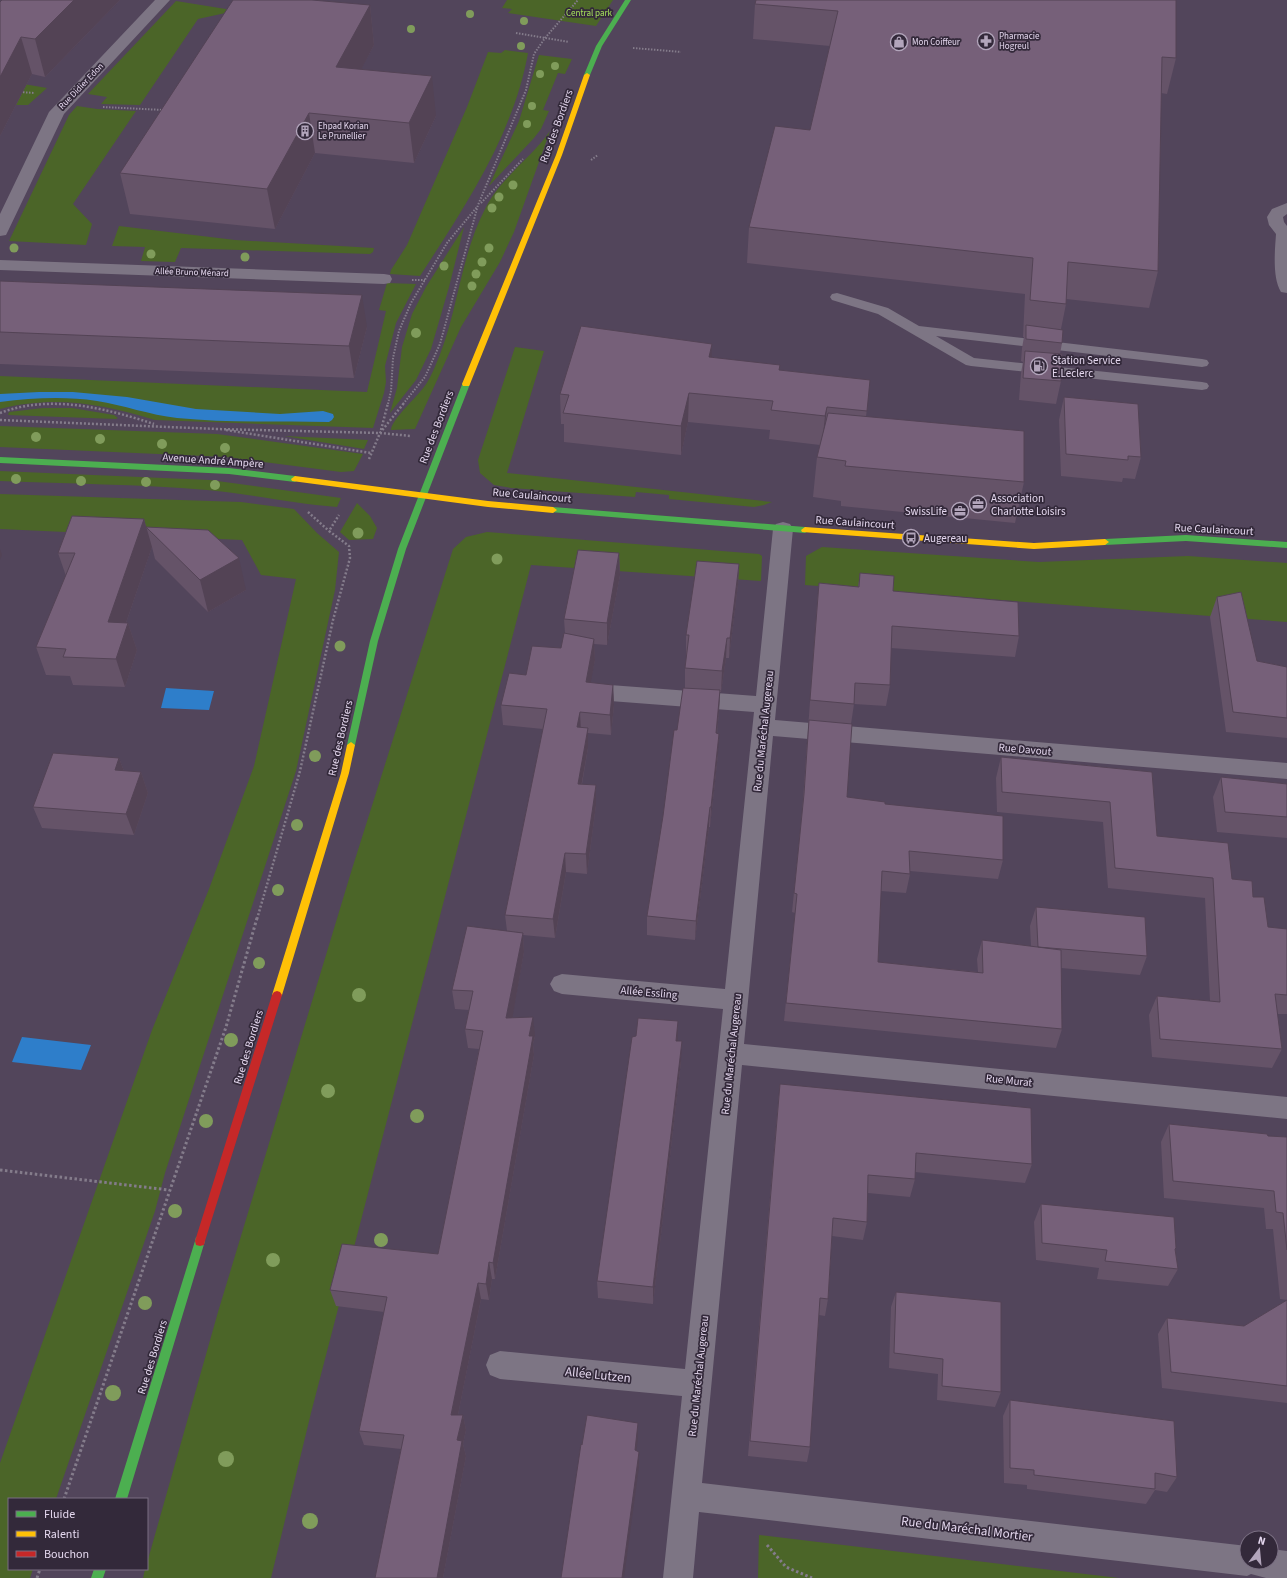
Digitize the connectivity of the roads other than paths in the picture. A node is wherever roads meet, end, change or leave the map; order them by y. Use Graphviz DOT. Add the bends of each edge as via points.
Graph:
graph roads {
  1 [pos="163,0"];
  2 [pos="628,0"];
  3 [pos="1287,208"];
  4 [pos="0,231"];
  5 [pos="1286,233"];
  6 [pos="0,265"];
  7 [pos="384,279"];
  8 [pos="1287,288"];
  9 [pos="837,297"];
  10 [pos="915,329"];
  11 [pos="1202,363"];
  12 [pos="1202,386"];
  13 [pos="0,460"];
  14 [pos="422,496"];
  15 [pos="784,529"];
  16 [pos="1287,545"];
  17 [pos="610,693"];
  18 [pos="765,716"];
  19 [pos="1287,771"];
  20 [pos="562,984"];
  21 [pos="736,1000"];
  22 [pos="731,1053"];
  23 [pos="1287,1108"];
  24 [pos="500,1364"];
  25 [pos="697,1384"];
  26 [pos="686,1496"];
  27 [pos="121,1498"];
  28 [pos="1239,1560"];
  29 [pos="678,1578"];
  1 -- 4 [label="street, Rue Didier Edon" via="57,112"];
  2 -- 14 [label="street, Rue des Bordiers" via="599,46 591,64 559,155"];
  3 -- 5 [label="street" via="1278,212 1275,217 1278,228"];
  5 -- 8 [label="street" via="1283,262"];
  6 -- 7 [label="street, Allée Bruno Ménard"];
  9 -- 10 [label="lane" via="883,310"];
  10 -- 11 [label="lane"];
  10 -- 12 [label="lane" via="971,362"];
  13 -- 14 [label="street, Avenue André Ampère" via="229,471"];
  14 -- 15 [label="street, Rue Caulaincourt"];
  14 -- 27 [label="street, Rue des Bordiers" via="402,549 374,641 345,773 320,857"];
  15 -- 16 [label="street, Rue Caulaincourt" via="1034,546 1186,538"];
  15 -- 18 [label="street, Rue du Maréchal Augereau"];
  17 -- 18 [label="street, Rue Davout"];
  18 -- 19 [label="street, Rue Davout"];
  18 -- 21 [label="street, Rue du Maréchal Augereau"];
  20 -- 21 [label="street, Allée Essling"];
  21 -- 22 [label="street, Rue du Maréchal Augereau"];
  22 -- 23 [label="street, Rue Murat"];
  22 -- 25 [label="street, Rue du Maréchal Augereau"];
  24 -- 25 [label="street, Allée Lutzen"];
  25 -- 26 [label="street, Rue du Maréchal Augereau"];
  26 -- 28 [label="street, Rue du Maréchal Mortier"];
  26 -- 29 [label="street, Rue du Maréchal Augereau"];
}
